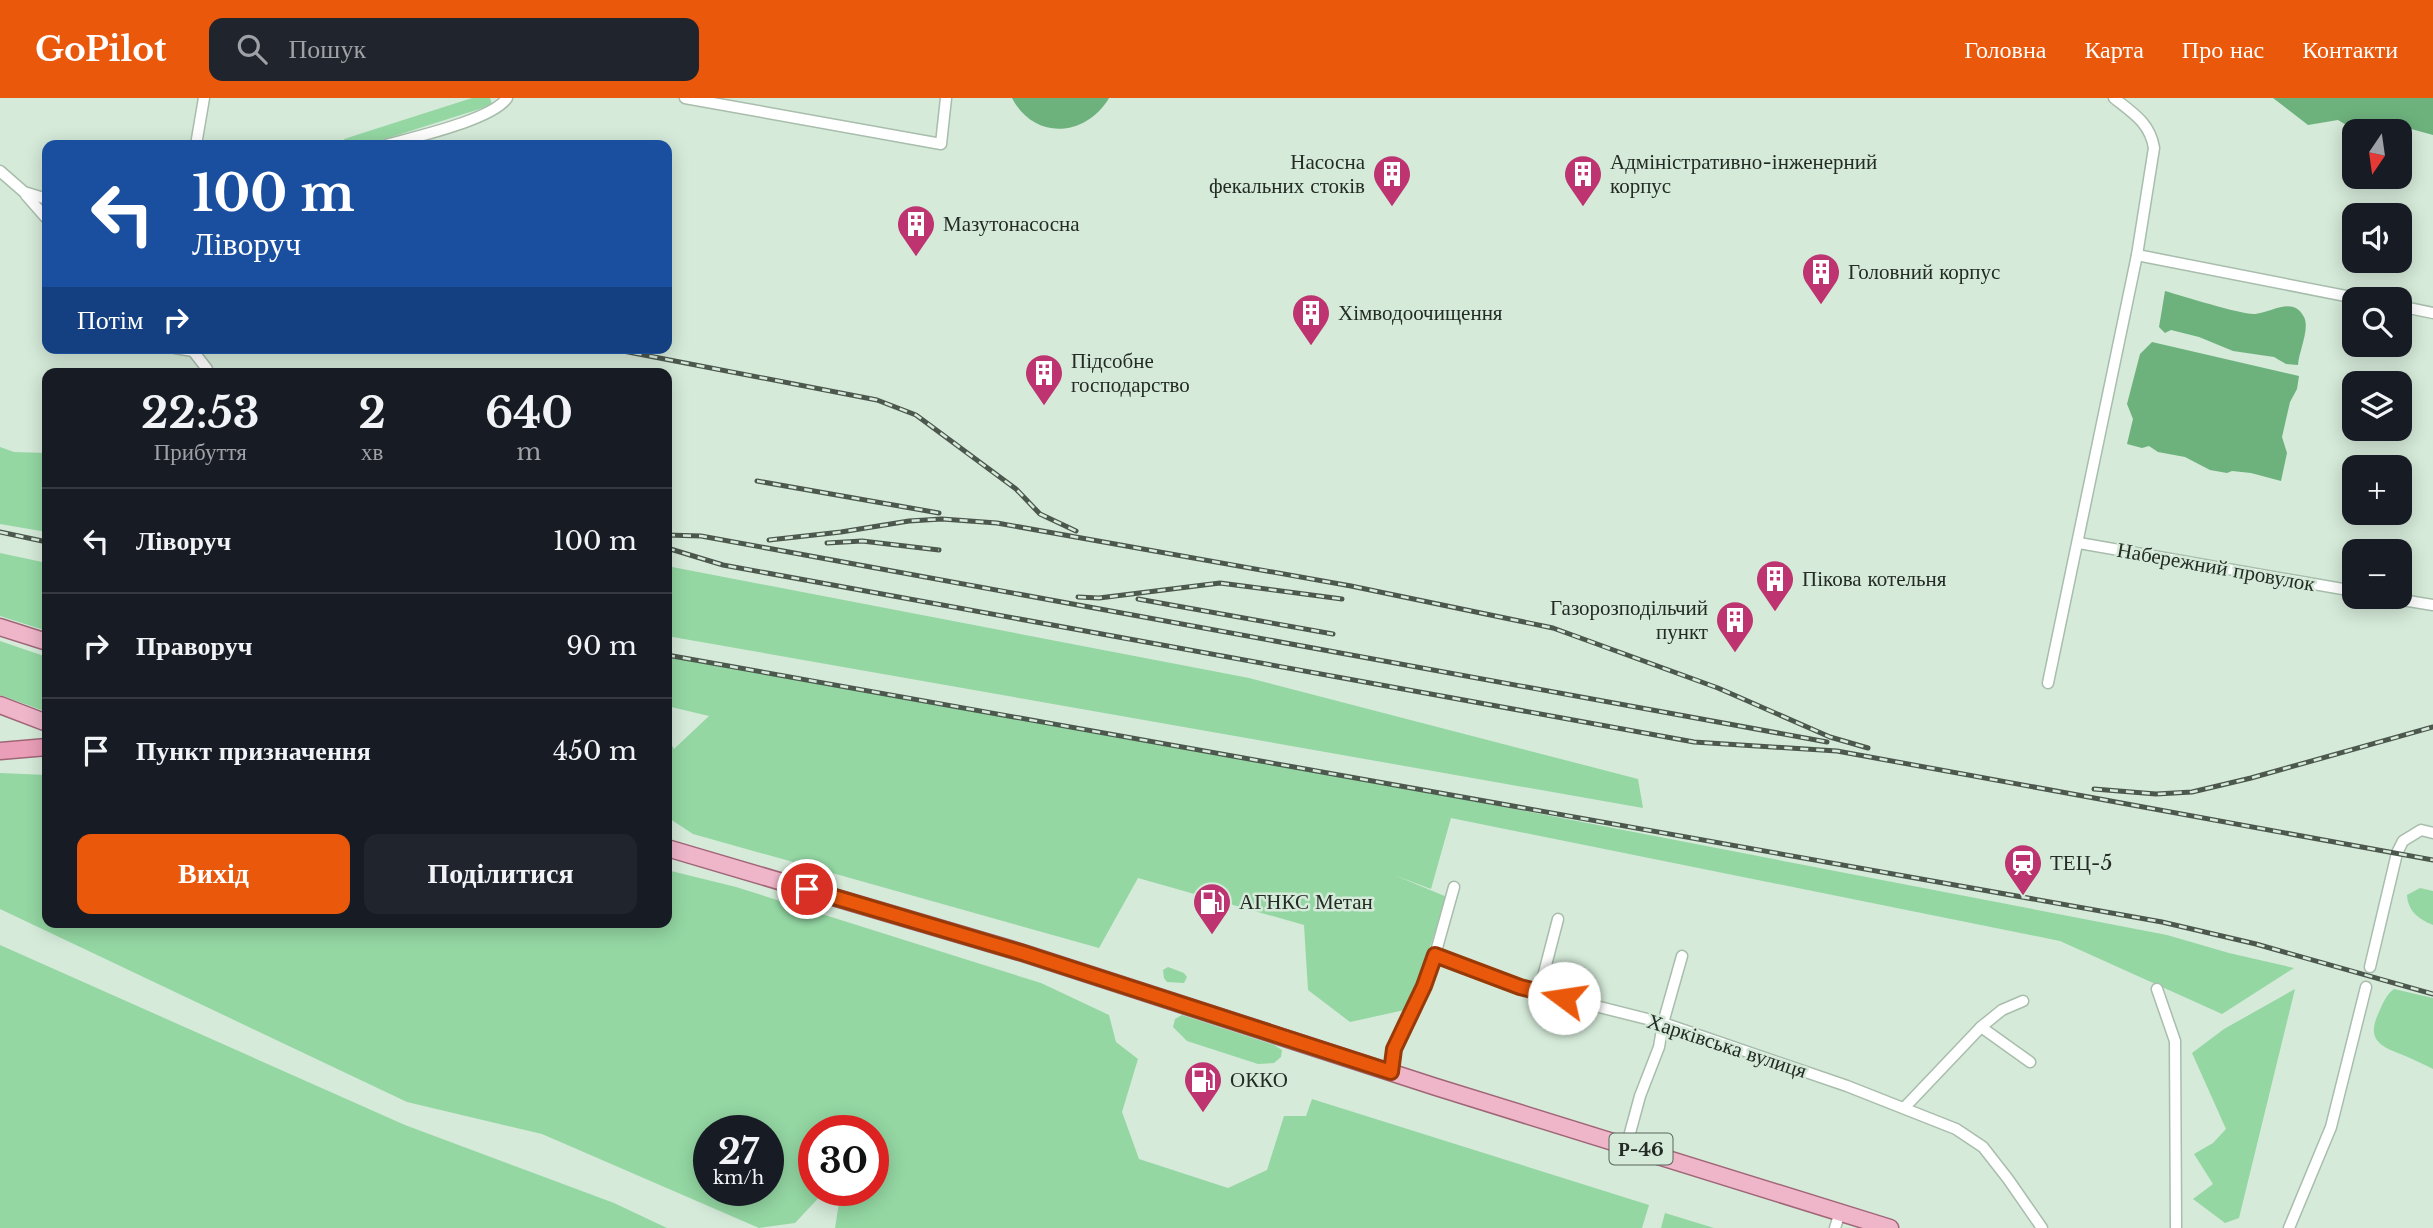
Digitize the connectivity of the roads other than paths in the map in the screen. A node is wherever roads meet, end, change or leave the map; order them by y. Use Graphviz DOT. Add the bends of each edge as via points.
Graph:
graph roads {
  1 [pos="204,98"];
  2 [pos="507,98"];
  3 [pos="685,98"];
  4 [pos="946,98"];
  5 [pos="2114,98"];
  6 [pos="197,140"];
  7 [pos="403,140"];
  8 [pos="0,171"];
  9 [pos="24,192"];
  10 [pos="42,197"];
  11 [pos="42,213"];
  12 [pos="2137,255"];
  13 [pos="2342,295"];
  14 [pos="2412,309"];
  15 [pos="2433,313"];
  16 [pos="196,354"];
  17 [pos="207,368"];
  18 [pos="2079,543"];
  19 [pos="2342,589"];
  20 [pos="2412,602"];
  21 [pos="2433,605"];
  22 [pos="0,627"];
  23 [pos="42,640"];
  24 [pos="2048,683"];
  25 [pos="0,705"];
  26 [pos="42,721"];
  27 [pos="42,747"];
  28 [pos="0,751"];
  29 [pos="2433,833"];
  30 [pos="672,849"];
  31 [pos="1454,887"];
  32 [pos="1558,919"];
  33 [pos="1435,955"];
  34 [pos="1682,956"];
  35 [pos="2370,967"];
  36 [pos="2367,986"];
  37 [pos="2157,989"];
  38 [pos="1539,992"];
  39 [pos="2023,1001"];
  40 [pos="1663,1023"];
  41 [pos="1981,1027"];
  42 [pos="2030,1062"];
  43 [pos="1391,1072"];
  44 [pos="1905,1107"];
  45 [pos="1627,1144"];
  46 [pos="1840,1212"];
  47 [pos="1835,1228"];
  48 [pos="1890,1228"];
  49 [pos="2042,1228"];
  50 [pos="2176,1228"];
  51 [pos="2288,1228"];
  1 -- 6 [label="street"];
  2 -- 7 [label="street" via="486,115"];
  3 -- 4 [label="street" via="941,144"];
  5 -- 12 [label="street" via="2152,133 2154,148"];
  8 -- 9 [label="street"];
  9 -- 10 [label="street"];
  9 -- 11 [label="street"];
  12 -- 13 [label="street"];
  12 -- 18 [label="street"];
  14 -- 15 [label="street"];
  16 -- 17 [label="street"];
  18 -- 19 [label="street, Набережний провулок"];
  18 -- 24 [label="street"];
  20 -- 21 [label="street"];
  22 -- 23 [label="main road"];
  25 -- 26 [label="main road"];
  27 -- 28 [label="highway"];
  29 -- 35 [label="street" via="2421,830 2403,841 2397,853"];
  30 -- 43 [label="main road, Р-46" via="1023,953"];
  31 -- 33 [label="street"];
  32 -- 38 [label="street"];
  33 -- 38 [label="street, Харківська вулиця"];
  33 -- 43 [label="street" via="1394,1049"];
  34 -- 40 [label="street"];
  36 -- 51 [label="street" via="2331,1127"];
  37 -- 50 [label="street" via="2175,1041"];
  38 -- 40 [label="street, Харківська вулиця"];
  39 -- 41 [label="street"];
  40 -- 44 [label="street, Харківська вулиця"];
  40 -- 45 [label="street"];
  41 -- 42 [label="street"];
  41 -- 44 [label="street"];
  43 -- 45 [label="main road, Р-46"];
  44 -- 49 [label="street, Харківська вулиця" via="1956,1129 1983,1147"];
  45 -- 46 [label="main road, Р-46"];
  46 -- 47 [label="street"];
  46 -- 48 [label="main road, Р-46"];
}
